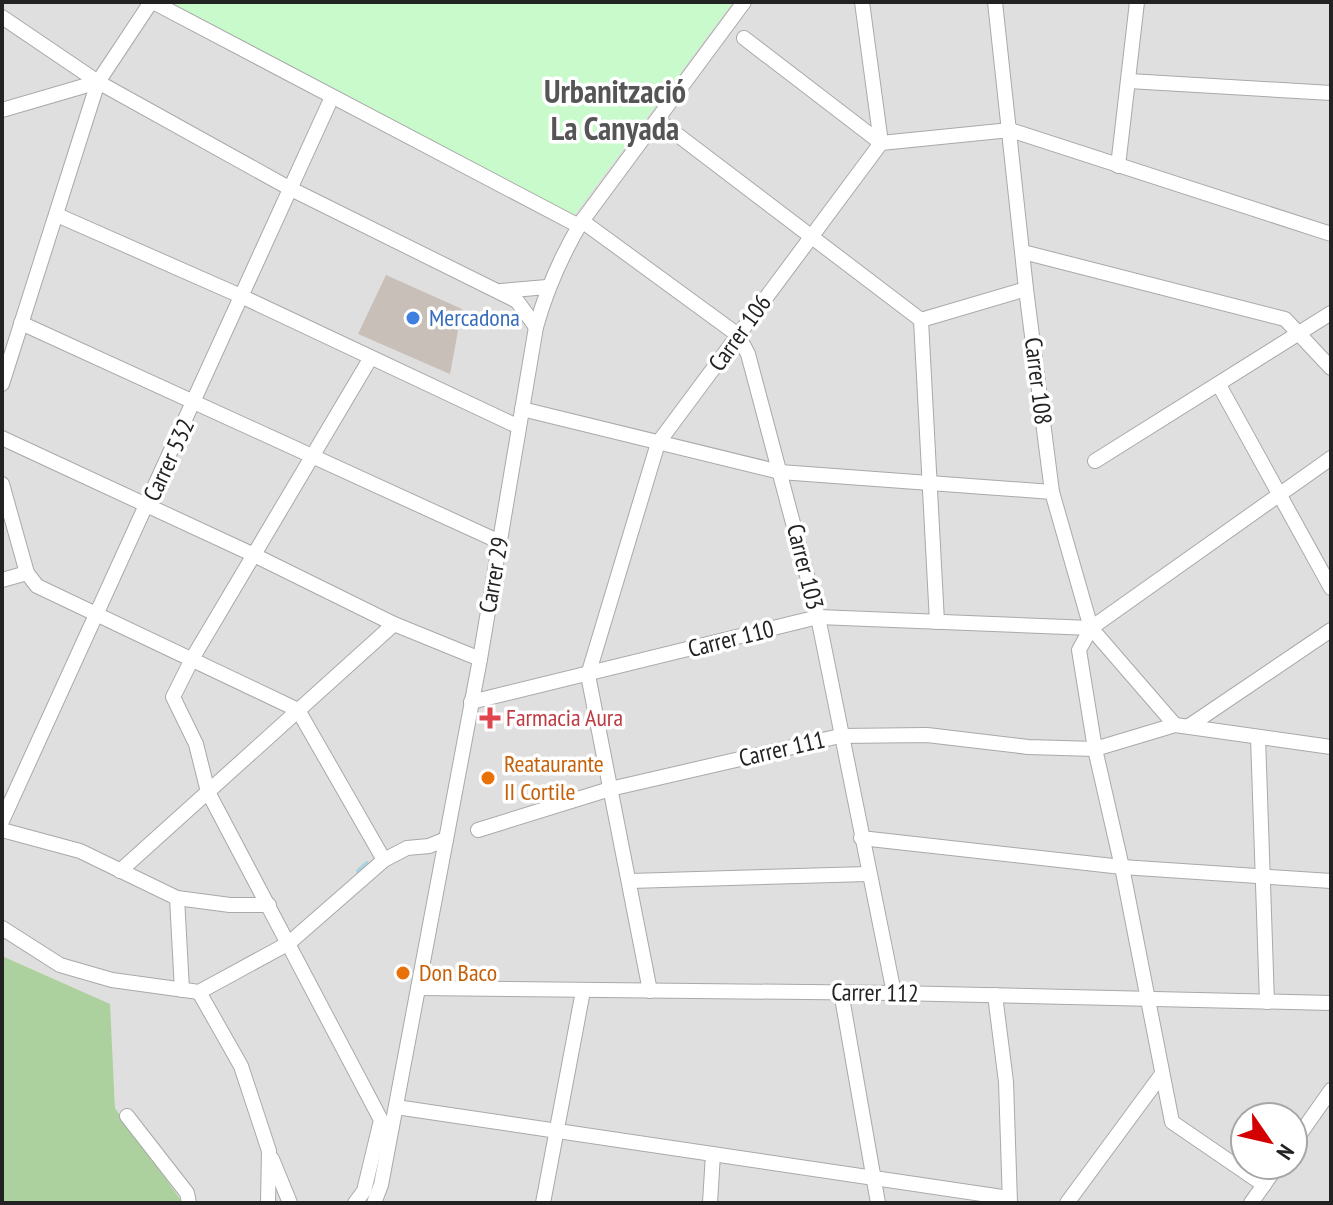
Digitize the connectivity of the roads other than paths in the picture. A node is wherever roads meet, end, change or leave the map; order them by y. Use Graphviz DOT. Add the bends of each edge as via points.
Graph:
graph roads {
  1 [pos="152,2"];
  2 [pos="744,2"];
  3 [pos="862,2"];
  4 [pos="995,2"];
  5 [pos="1137,2"];
  6 [pos="2,17"];
  7 [pos="744,38"];
  8 [pos="1129,81"];
  9 [pos="98,82"];
  10 [pos="1331,93"];
  11 [pos="332,97"];
  12 [pos="2,110"];
  13 [pos="658,120"];
  14 [pos="1010,130"];
  15 [pos="881,143"];
  16 [pos="1118,166"];
  17 [pos="289,188"];
  18 [pos="57,215"];
  19 [pos="581,224"];
  20 [pos="1331,234"];
  21 [pos="811,235"];
  22 [pos="1023,252"];
  23 [pos="547,287"];
  24 [pos="1026,289"];
  25 [pos="501,291"];
  26 [pos="243,297"];
  27 [pos="1331,313"];
  28 [pos="921,320"];
  29 [pos="21,323"];
  30 [pos="536,327"];
  31 [pos="1299,333"];
  32 [pos="738,335"];
  33 [pos="370,359"];
  34 [pos="1331,368"];
  35 [pos="2,384"];
  36 [pos="1219,385"];
  37 [pos="194,403"];
  38 [pos="522,409"];
  39 [pos="519,427"];
  40 [pos="2,438"];
  41 [pos="658,443"];
  42 [pos="314,457"];
  43 [pos="1331,458"];
  44 [pos="1095,461"];
  45 [pos="780,472"];
  46 [pos="2,484"];
  47 [pos="930,484"];
  48 [pos="1052,492"];
  49 [pos="1279,495"];
  50 [pos="147,506"];
  51 [pos="500,542"];
  52 [pos="254,555"];
  53 [pos="27,573"];
  54 [pos="2,580"];
  55 [pos="1331,588"];
  56 [pos="97,614"];
  57 [pos="818,617"];
  58 [pos="937,622"];
  59 [pos="394,624"];
  60 [pos="1091,628"];
  61 [pos="1331,630"];
  62 [pos="192,659"];
  63 [pos="480,659"];
  64 [pos="588,675"];
  65 [pos="471,702"];
  66 [pos="298,710"];
  67 [pos="1182,726"];
  68 [pos="840,736"];
  69 [pos="1258,737"];
  70 [pos="1331,747"];
  71 [pos="1095,749"];
  72 [pos="610,789"];
  73 [pos="208,792"];
  74 [pos="2,821"];
  75 [pos="2,830"];
  76 [pos="478,830"];
  77 [pos="861,838"];
  78 [pos="446,839"];
  79 [pos="384,860"];
  80 [pos="1122,867"];
  81 [pos="120,871"];
  82 [pos="868,874"];
  83 [pos="1261,878"];
  84 [pos="630,881"];
  85 [pos="1331,881"];
  86 [pos="177,898"];
  87 [pos="269,905"];
  88 [pos="2,928"];
  89 [pos="289,943"];
  90 [pos="418,988"];
  91 [pos="182,990"];
  92 [pos="583,991"];
  93 [pos="650,991"];
  94 [pos="199,992"];
  95 [pos="841,992"];
  96 [pos="894,993"];
  97 [pos="995,995"];
  98 [pos="1148,999"];
  99 [pos="1267,1002"];
  100 [pos="1331,1003"];
  101 [pos="1162,1074"];
  102 [pos="1331,1090"];
  103 [pos="396,1107"];
  104 [pos="127,1116"];
  105 [pos="1309,1121"];
  106 [pos="556,1131"];
  107 [pos="269,1151"];
  108 [pos="713,1154"];
  109 [pos="874,1178"];
  110 [pos="1267,1181"];
  111 [pos="1264,1185"];
  112 [pos="1009,1200"];
  113 [pos="189,1203"];
  114 [pos="268,1203"];
  115 [pos="290,1203"];
  116 [pos="355,1203"];
  117 [pos="374,1203"];
  118 [pos="543,1203"];
  119 [pos="710,1203"];
  120 [pos="878,1203"];
  121 [pos="1067,1203"];
  122 [pos="1251,1203"];
  1 -- 9 [label="street"];
  1 -- 11 [label="street"];
  2 -- 13 [label="street, Carrer 29"];
  3 -- 15 [label="street"];
  4 -- 14 [label="street, Carrer 108"];
  5 -- 8 [label="street"];
  6 -- 9 [label="street"];
  7 -- 15 [label="street"];
  8 -- 10 [label="street"];
  8 -- 16 [label="street"];
  9 -- 12 [label="street"];
  9 -- 17 [label="street"];
  9 -- 18 [label="street"];
  11 -- 17 [label="street, Carrer 532"];
  11 -- 19 [label="street"];
  13 -- 19 [label="street, Carrer 29"];
  13 -- 21 [label="street"];
  14 -- 15 [label="street"];
  14 -- 16 [label="street"];
  14 -- 22 [label="street, Carrer 108"];
  15 -- 21 [label="street, Carrer 106"];
  16 -- 20 [label="street"];
  17 -- 25 [label="street"];
  17 -- 26 [label="street, Carrer 532"];
  18 -- 26 [label="street"];
  18 -- 29 [label="street"];
  19 -- 23 [label="street, Carrer 29"];
  19 -- 32 [label="street"];
  21 -- 28 [label="street"];
  21 -- 32 [label="street, Carrer 106"];
  22 -- 24 [label="street, Carrer 108"];
  22 -- 31 [label="street" via="1285,319"];
  23 -- 25 [label="street"];
  23 -- 30 [label="street, Carrer 29"];
  24 -- 28 [label="street"];
  24 -- 48 [label="street, Carrer 108"];
  25 -- 30 [label="street" via="517,301"];
  26 -- 33 [label="street"];
  26 -- 37 [label="street, Carrer 532"];
  27 -- 31 [label="street"];
  28 -- 47 [label="street"];
  29 -- 35 [label="street"];
  29 -- 37 [label="street"];
  30 -- 38 [label="street, Carrer 29"];
  31 -- 34 [label="street"];
  31 -- 36 [label="street"];
  32 -- 41 [label="street, Carrer 106"];
  32 -- 45 [label="street, Carrer 103"];
  33 -- 39 [label="street"];
  33 -- 42 [label="street"];
  36 -- 44 [label="street"];
  36 -- 49 [label="street"];
  37 -- 42 [label="street"];
  37 -- 50 [label="street, Carrer 532"];
  38 -- 39 [label="street, Carrer 29"];
  38 -- 41 [label="street"];
  39 -- 51 [label="street, Carrer 29"];
  40 -- 50 [label="street"];
  41 -- 45 [label="street"];
  41 -- 64 [label="street, Carrer 106"];
  42 -- 51 [label="street"];
  42 -- 52 [label="street"];
  43 -- 49 [label="street"];
  45 -- 47 [label="street"];
  45 -- 57 [label="street, Carrer 103"];
  46 -- 53 [label="street"];
  47 -- 48 [label="street"];
  47 -- 58 [label="street"];
  48 -- 60 [label="street, Carrer 108"];
  49 -- 55 [label="street"];
  49 -- 60 [label="street"];
  50 -- 52 [label="street"];
  50 -- 56 [label="street, Carrer 532"];
  51 -- 63 [label="street, Carrer 29"];
  52 -- 59 [label="street"];
  52 -- 62 [label="street"];
  53 -- 54 [label="street"];
  53 -- 56 [label="street" via="37,586"];
  56 -- 62 [label="street"];
  56 -- 74 [label="street, Carrer 532"];
  57 -- 58 [label="street, Carrer 110"];
  57 -- 64 [label="street, Carrer 110"];
  57 -- 68 [label="street, Carrer 103"];
  58 -- 60 [label="street, Carrer 110"];
  59 -- 63 [label="street"];
  59 -- 66 [label="street"];
  60 -- 67 [label="street, Carrer 108"];
  60 -- 71 [label="street" via="1079,650"];
  61 -- 67 [label="street"];
  62 -- 66 [label="street"];
  62 -- 73 [label="street" via="173,697 196,744"];
  63 -- 65 [label="street, Carrer 29"];
  64 -- 65 [label="street, Carrer 110"];
  64 -- 72 [label="street"];
  65 -- 78 [label="street, Carrer 29"];
  66 -- 73 [label="street"];
  66 -- 79 [label="street"];
  67 -- 69 [label="street"];
  67 -- 71 [label="street, Carrer 111"];
  68 -- 71 [label="street, Carrer 111" via="927,735"];
  68 -- 72 [label="street, Carrer 111"];
  68 -- 77 [label="street, Carrer 103"];
  69 -- 70 [label="street"];
  69 -- 83 [label="street"];
  71 -- 80 [label="street"];
  72 -- 76 [label="street, Carrer 111"];
  72 -- 84 [label="street"];
  73 -- 81 [label="street"];
  73 -- 87 [label="street"];
  75 -- 81 [label="street" via="80,851"];
  77 -- 80 [label="street"];
  77 -- 82 [label="street, Carrer 103"];
  78 -- 79 [label="street"];
  78 -- 90 [label="street, Carrer 29"];
  79 -- 89 [label="street"];
  80 -- 83 [label="street"];
  80 -- 98 [label="street"];
  81 -- 86 [label="street"];
  82 -- 84 [label="street"];
  82 -- 96 [label="street, Carrer 103"];
  83 -- 85 [label="street"];
  83 -- 99 [label="street"];
  84 -- 93 [label="street"];
  86 -- 87 [label="street"];
  86 -- 91 [label="street"];
  87 -- 89 [label="street"];
  88 -- 91 [label="street" via="60,965 112,980"];
  89 -- 94 [label="street"];
  89 -- 116 [label="street" via="381,1120 364,1191"];
  90 -- 92 [label="street, Carrer 112"];
  90 -- 103 [label="street, Carrer 29"];
  91 -- 94 [label="street"];
  92 -- 93 [label="street, Carrer 112"];
  92 -- 106 [label="street"];
  93 -- 95 [label="street, Carrer 112"];
  94 -- 107 [label="street" via="241,1066"];
  95 -- 96 [label="street, Carrer 112"];
  95 -- 109 [label="street"];
  96 -- 97 [label="street, Carrer 112"];
  97 -- 98 [label="street, Carrer 112"];
  97 -- 112 [label="street" via="1006,1082"];
  98 -- 99 [label="street, Carrer 112"];
  98 -- 101 [label="street"];
  99 -- 100 [label="street, Carrer 112"];
  101 -- 111 [label="street" via="1172,1122"];
  101 -- 121 [label="street"];
  102 -- 105 [label="street"];
  103 -- 106 [label="street"];
  103 -- 117 [label="street, Carrer 29"];
  104 -- 113 [label="street" via="187,1193"];
  106 -- 108 [label="street"];
  106 -- 118 [label="street"];
  107 -- 114 [label="street"];
  107 -- 115 [label="street"];
  108 -- 109 [label="street"];
  108 -- 119 [label="street"];
  109 -- 112 [label="street"];
  109 -- 120 [label="street"];
  110 -- 111 [label="street"];
  111 -- 122 [label="street"];
}
